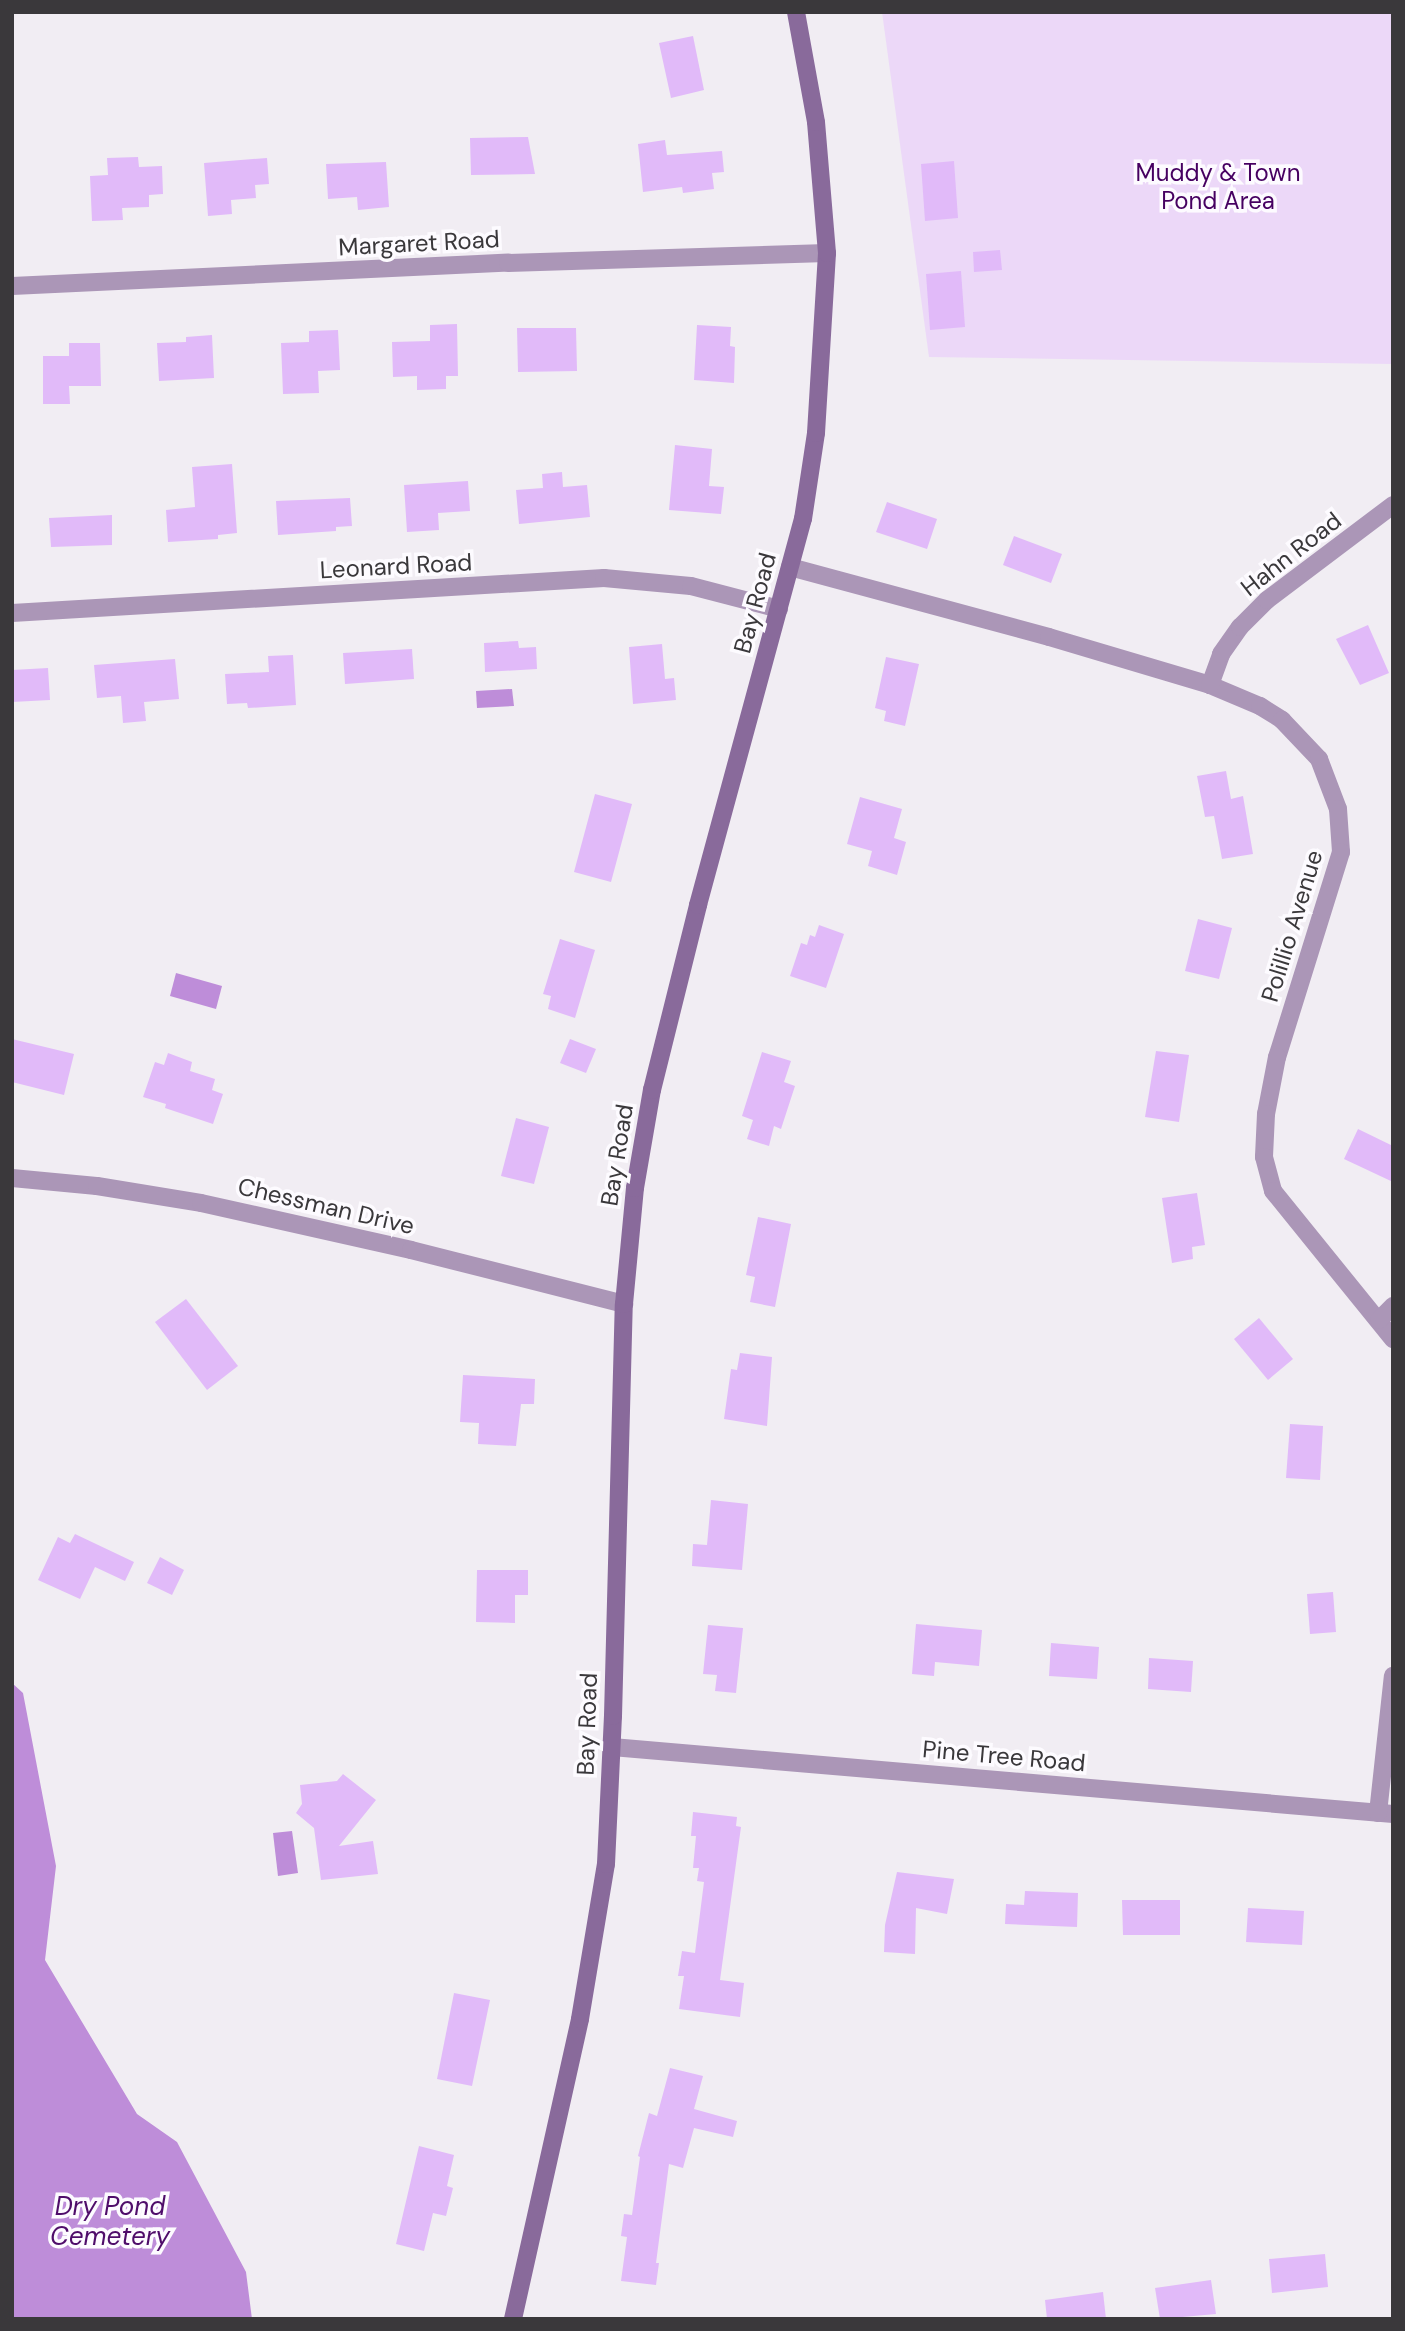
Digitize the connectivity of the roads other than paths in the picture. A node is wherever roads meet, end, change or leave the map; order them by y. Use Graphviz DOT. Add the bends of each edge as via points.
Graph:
graph roads {
  1 [pos="796,12"];
  2 [pos="827,253"];
  3 [pos="12,286"];
  4 [pos="1393,506"];
  5 [pos="790,566"];
  6 [pos="779,609"];
  7 [pos="12,613"];
  8 [pos="1210,685"];
  9 [pos="12,1178"];
  10 [pos="624,1304"];
  11 [pos="1393,1306"];
  12 [pos="1378,1320"];
  13 [pos="1393,1339"];
  14 [pos="1393,1676"];
  15 [pos="612,1747"];
  16 [pos="1385,1814"];
  17 [pos="513,2319"];
  1 -- 2 [label="main road, Bay Road" via="816,122"];
  2 -- 3 [label="street, Margaret Road"];
  2 -- 5 [label="main road, Bay Road" via="816,433 803,519"];
  4 -- 8 [label="street, Hahn Road" via="1267,600 1221,654"];
  5 -- 6 [label="main road, Bay Road"];
  5 -- 8 [label="street, Polillio Avenue"];
  6 -- 7 [label="street, Leonard Road" via="691,586 604,578"];
  6 -- 10 [label="main road, Bay Road" via="652,1090 635,1188"];
  8 -- 12 [label="street, Polillio Avenue" via="1260,706 1302,739 1319,760 1338,809 1338,870 1277,1058 1266,1114 1264,1157 1270,1182 1282,1203"];
  9 -- 10 [label="street, Chessman Drive" via="201,1203"];
  10 -- 15 [label="main road, Bay Road"];
  11 -- 12 [label="street"];
  12 -- 13 [label="street, Polillio Avenue"];
  14 -- 16 [label="street"];
  15 -- 16 [label="street, Pine Tree Road"];
  15 -- 17 [label="main road, Bay Road" via="597,1929"];
}
